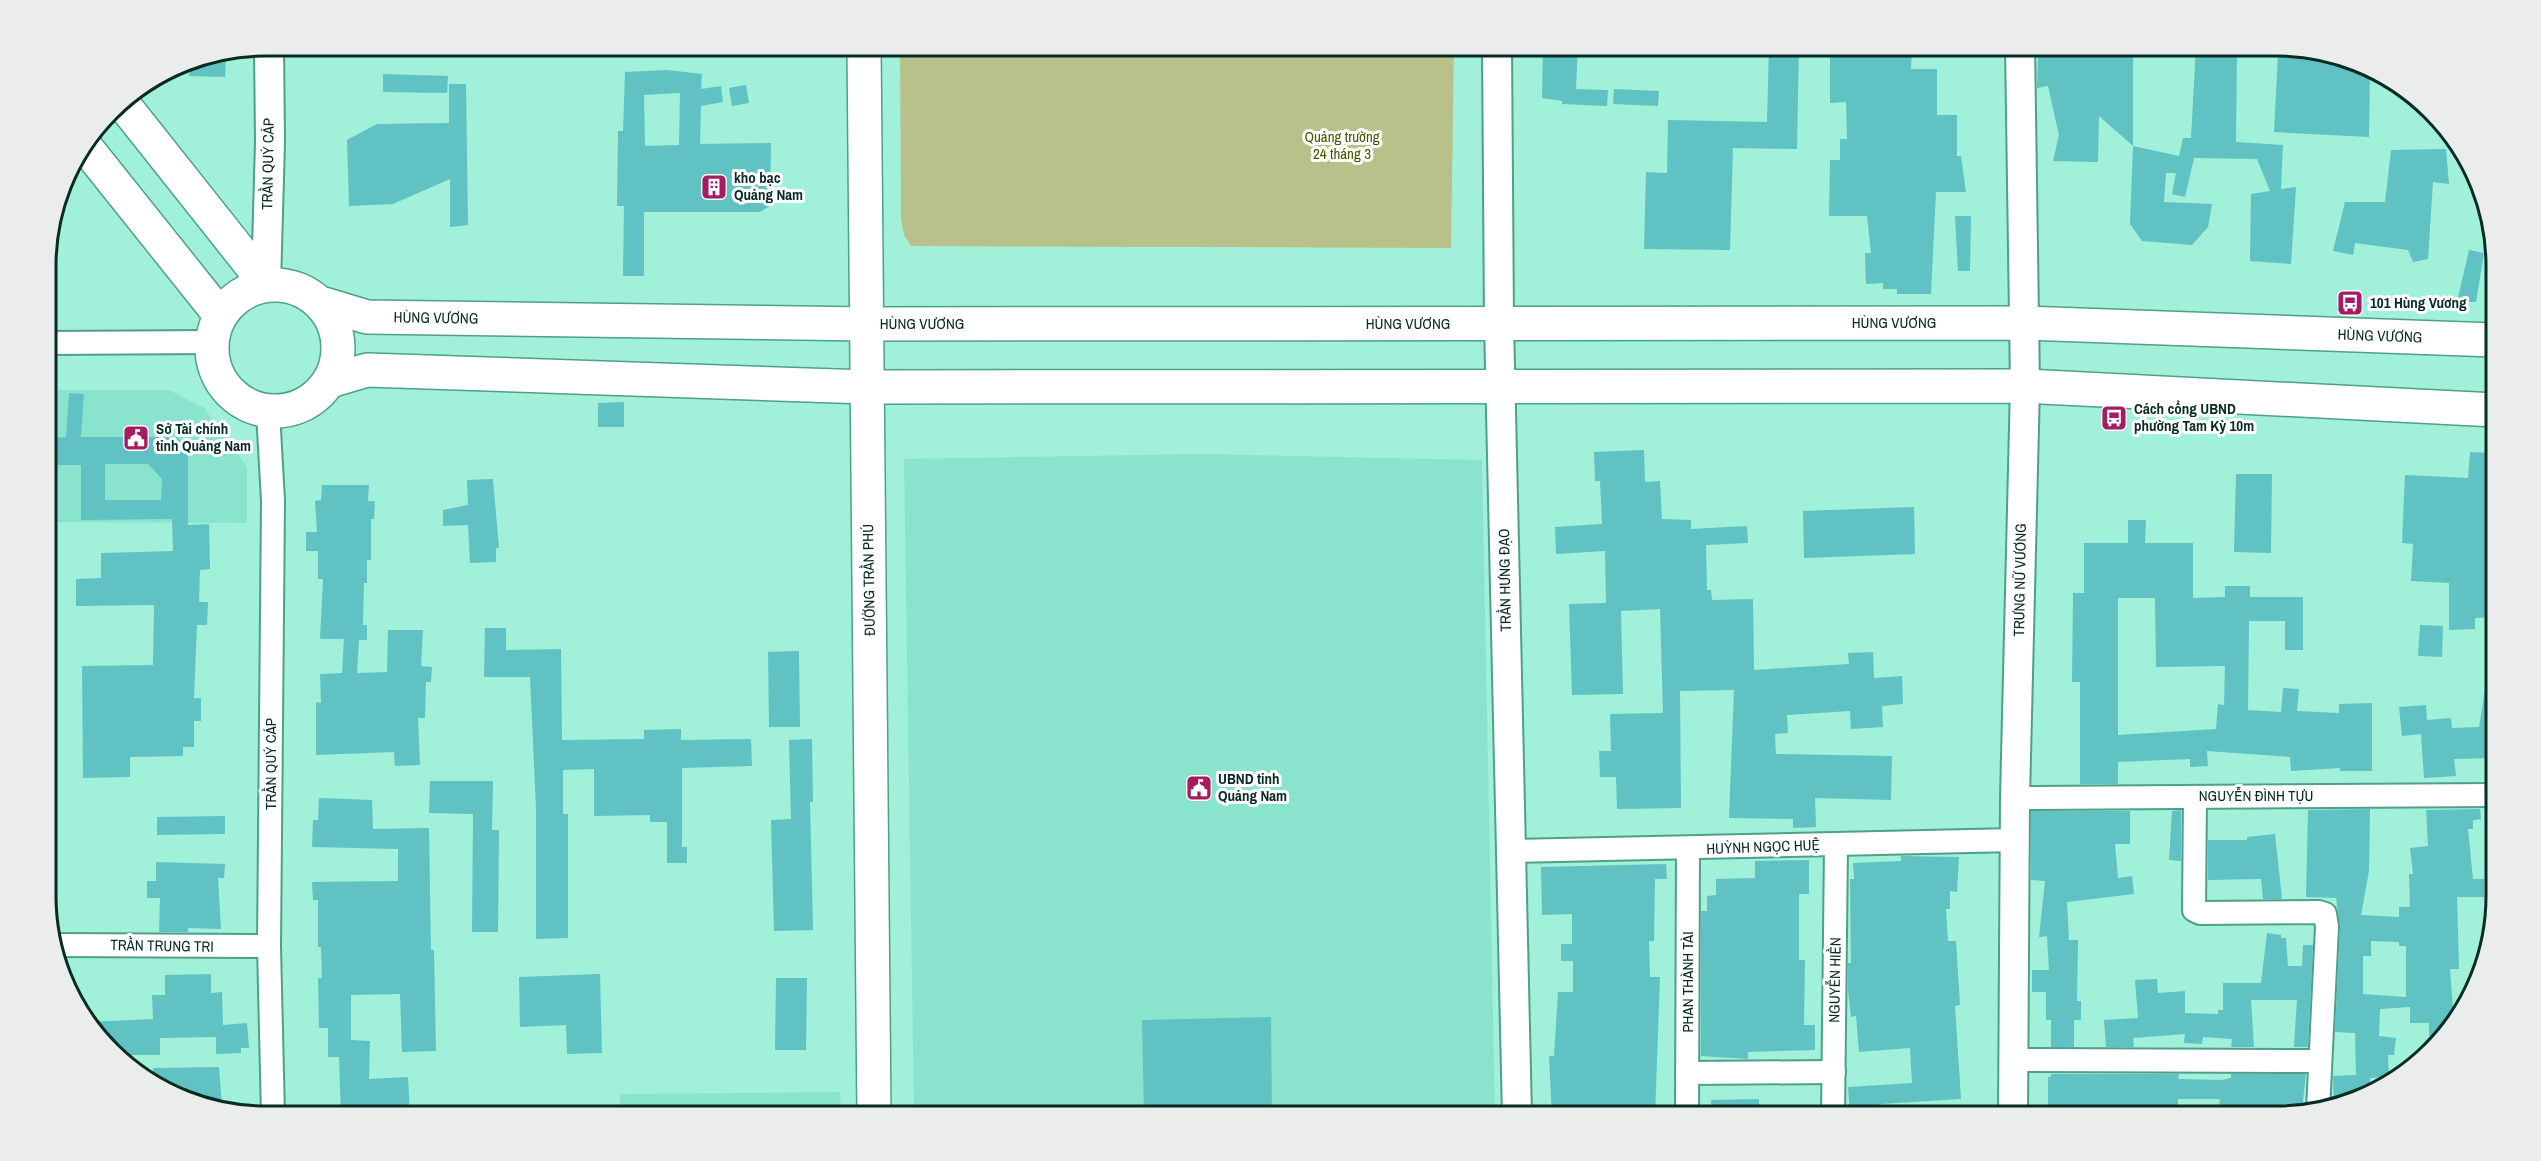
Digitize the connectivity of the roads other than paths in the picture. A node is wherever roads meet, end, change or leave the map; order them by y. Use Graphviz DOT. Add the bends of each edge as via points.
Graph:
graph roads {
  1 [pos="269,56"];
  2 [pos="864,56"];
  3 [pos="1497,56"];
  4 [pos="2020,56"];
  5 [pos="127,108"];
  6 [pos="89,152"];
  7 [pos="266,284"];
  8 [pos="324,304"];
  9 [pos="2025,323"];
  10 [pos="867,324"];
  11 [pos="1499,324"];
  12 [pos="215,328"];
  13 [pos="2486,340"];
  14 [pos="56,341"];
  15 [pos="330,381"];
  16 [pos="2025,386"];
  17 [pos="867,387"];
  18 [pos="1501,387"];
  19 [pos="2486,410"];
  20 [pos="268,412"];
  21 [pos="2486,795"];
  22 [pos="2195,797"];
  23 [pos="2015,798"];
  24 [pos="2015,840"];
  25 [pos="1836,845"];
  26 [pos="1689,849"];
  27 [pos="1511,851"];
  28 [pos="62,945"];
  29 [pos="269,946"];
  30 [pos="2013,1060"];
  31 [pos="2319,1062"];
  32 [pos="1834,1072"];
  33 [pos="1687,1073"];
  34 [pos="2318,1100"];
  35 [pos="1517,1105"];
  36 [pos="1687,1105"];
  37 [pos="1833,1105"];
  38 [pos="2013,1105"];
  39 [pos="273,1106"];
  40 [pos="874,1106"];
  1 -- 7 [label="street, TRẦN QUÝ CÁP"];
  2 -- 10 [label="main road, ĐƯỜNG TRẦN PHÚ"];
  3 -- 11 [label="street, TRẦN HƯNG ĐẠO"];
  4 -- 9 [label="street, TRƯNG NỮ VƯƠNG"];
  5 -- 7 [label="main road"];
  6 -- 12 [label="main road"];
  7 -- 8 [label="main road" via="297,287"];
  7 -- 12 [label="main road" via="239,294"];
  8 -- 10 [label="main road, HÙNG VƯƠNG" via="367,317"];
  8 -- 15 [label="main road" via="337,328 339,346"];
  9 -- 11 [label="main road, HÙNG VƯƠNG"];
  9 -- 13 [label="main road, HÙNG VƯƠNG"];
  9 -- 16 [label="street, TRƯNG NỮ VƯƠNG"];
  10 -- 11 [label="main road, HÙNG VƯƠNG"];
  10 -- 17 [label="main road, ĐƯỜNG TRẦN PHÚ"];
  11 -- 18 [label="street, TRẦN HƯNG ĐẠO"];
  12 -- 14 [label="street"];
  12 -- 20 [label="main road" via="216,375 238,400"];
  15 -- 17 [label="main road" via="367,370"];
  15 -- 20 [label="main road" via="314,399 292,410"];
  16 -- 18 [label="main road"];
  16 -- 19 [label="main road"];
  16 -- 23 [label="street, TRƯNG NỮ VƯƠNG"];
  17 -- 18 [label="main road"];
  17 -- 40 [label="main road, ĐƯỜNG TRẦN PHÚ"];
  18 -- 27 [label="street, TRẦN HƯNG ĐẠO"];
  20 -- 29 [label="street, TRẦN QUÝ CÁP" via="273,501"];
  21 -- 22 [label="street, NGUYỄN ĐÌNH TỰU"];
  22 -- 23 [label="street, NGUYỄN ĐÌNH TỰU"];
  22 -- 31 [label="street" via="2194,910 2200,914 2325,914"];
  23 -- 24 [label="street, TRƯNG NỮ VƯƠNG"];
  24 -- 25 [label="street, HUỲNH NGỌC HUỆ"];
  24 -- 30 [label="street, TRƯNG NỮ VƯƠNG"];
  25 -- 26 [label="street, HUỲNH NGỌC HUỆ"];
  25 -- 32 [label="street, NGUYỄN HIỀN"];
  26 -- 27 [label="street, HUỲNH NGỌC HUỆ"];
  26 -- 33 [label="street, PHAN THÀNH TÀI"];
  27 -- 35 [label="street, TRẦN HƯNG ĐẠO"];
  28 -- 29 [label="street, TRẦN TRUNG TRI"];
  29 -- 39 [label="street, TRẦN QUÝ CÁP"];
  30 -- 31 [label="street"];
  30 -- 38 [label="street, TRƯNG NỮ VƯƠNG"];
  31 -- 34 [label="street"];
  32 -- 33 [label="street"];
  32 -- 37 [label="street, NGUYỄN HIỀN"];
  33 -- 36 [label="street, PHAN THÀNH TÀI"];
}
